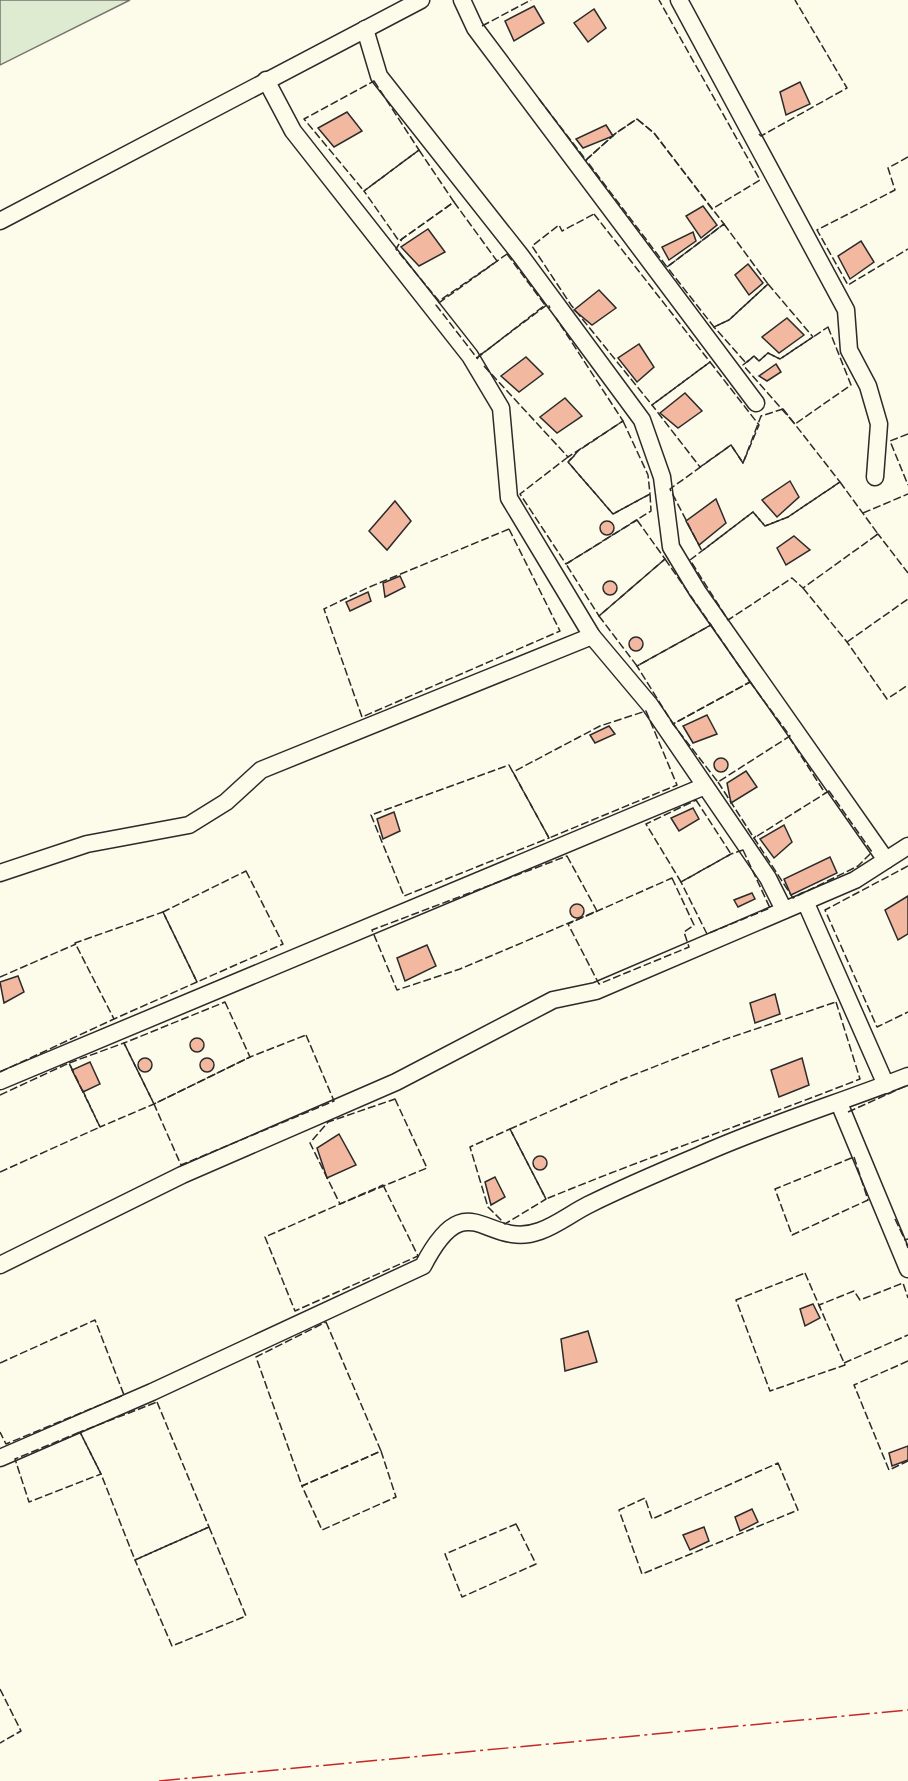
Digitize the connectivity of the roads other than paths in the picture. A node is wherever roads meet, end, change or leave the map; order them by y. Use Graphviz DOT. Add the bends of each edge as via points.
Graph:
graph roads {
  1 [pos="422,0"];
  2 [pos="462,0"];
  3 [pos="679,0"];
  4 [pos="365,29"];
  5 [pos="266,80"];
  6 [pos="0,221"];
  7 [pos="756,403"];
  8 [pos="875,477"];
  9 [pos="592,636"];
  10 [pos="705,786"];
  11 [pos="908,846"];
  12 [pos="886,860"];
  13 [pos="0,873"];
  14 [pos="805,901"];
  15 [pos="784,910"];
  16 [pos="908,1076"];
  17 [pos="0,1081"];
  18 [pos="886,1084"];
  19 [pos="839,1103"];
  20 [pos="0,1265"];
  21 [pos="908,1269"];
  22 [pos="0,1458"];
  1 -- 4 [label="street"];
  2 -- 7 [label="street" via="475,28"];
  3 -- 8 [label="street" via="846,310 849,350 868,386 879,424"];
  4 -- 5 [label="street"];
  4 -- 12 [label="street" via="379,76 521,256 642,420 662,477 671,547 698,592"];
  5 -- 6 [label="street"];
  5 -- 9 [label="street" via="293,132 470,356 501,408 509,498"];
  9 -- 10 [label="street" via="650,705"];
  9 -- 13 [label="street" via="261,770 226,802 189,825 87,844"];
  10 -- 15 [label="street" via="768,878"];
  10 -- 17 [label="street"];
  11 -- 12 [label="street"];
  12 -- 14 [label="street" via="855,880"];
  14 -- 15 [label="street"];
  14 -- 18 [label="street"];
  15 -- 20 [label="street" via="596,992 552,1000 396,1082 182,1175"];
  16 -- 18 [label="street"];
  18 -- 19 [label="street"];
  19 -- 21 [label="street"];
  19 -- 22 [label="street" via="704,1153 587,1205 539,1232 520,1234 469,1221 452,1226 435,1242 423,1266 153,1392"];
}
